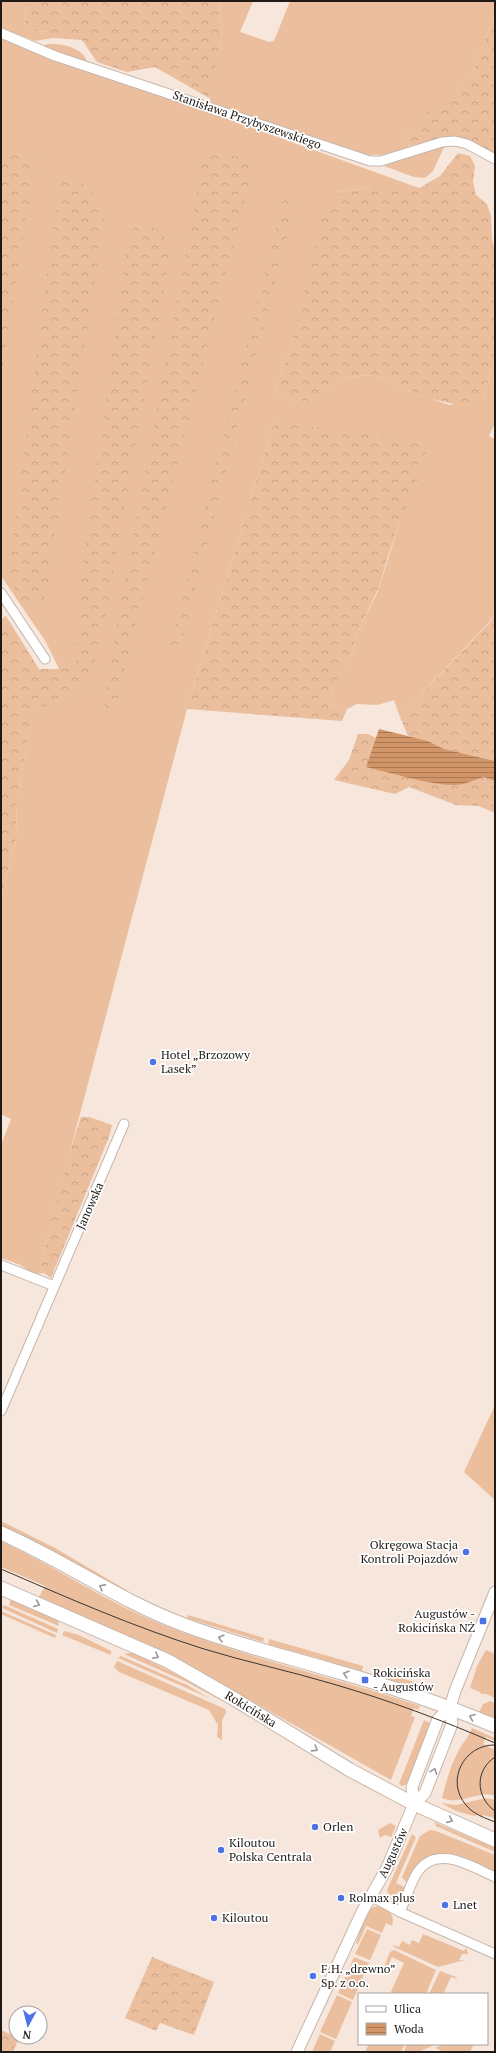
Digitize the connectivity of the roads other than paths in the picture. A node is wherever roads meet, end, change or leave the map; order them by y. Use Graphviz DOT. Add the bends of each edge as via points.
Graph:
graph roads {
  1 [pos="1,33"];
  2 [pos="495,159"];
  3 [pos="1,593"];
  4 [pos="45,659"];
  5 [pos="124,1124"];
  6 [pos="1,1265"];
  7 [pos="54,1286"];
  8 [pos="1,1412"];
  9 [pos="1,1533"];
  10 [pos="1,1588"];
  11 [pos="495,1592"];
  12 [pos="450,1708"];
  13 [pos="495,1726"];
  14 [pos="414,1804"];
  15 [pos="495,1840"];
  16 [pos="495,1877"];
  17 [pos="371,1896"];
  18 [pos="400,1912"];
  19 [pos="495,1954"];
  20 [pos="297,2052"];
  1 -- 2 [label="street, Stanisława Przybyszewskiego" via="55,56 370,161 381,161 449,141 462,142"];
  3 -- 4 [label="street"];
  5 -- 7 [label="street, Janowska"];
  6 -- 7 [label="street"];
  7 -- 8 [label="street, Janowska"];
  12 -- 9 [label="main road, one-way" via="365,1680 213,1636 182,1624 106,1589"];
  10 -- 14 [label="main road, Rokicińska, one-way" via="185,1670 329,1758"];
  11 -- 12 [label="street, Augustów"];
  13 -- 12 [label="main road, one-way"];
  12 -- 14 [label="street, Augustów" via="438,1719 412,1787"];
  14 -- 15 [label="main road, Rokicińska, one-way"];
  14 -- 17 [label="street, Augustów" via="387,1868"];
  16 -- 18 [label="street" via="453,1859 435,1859 425,1864 417,1873"];
  17 -- 18 [label="street"];
  17 -- 20 [label="street, Augustów"];
  18 -- 19 [label="street"];
}
